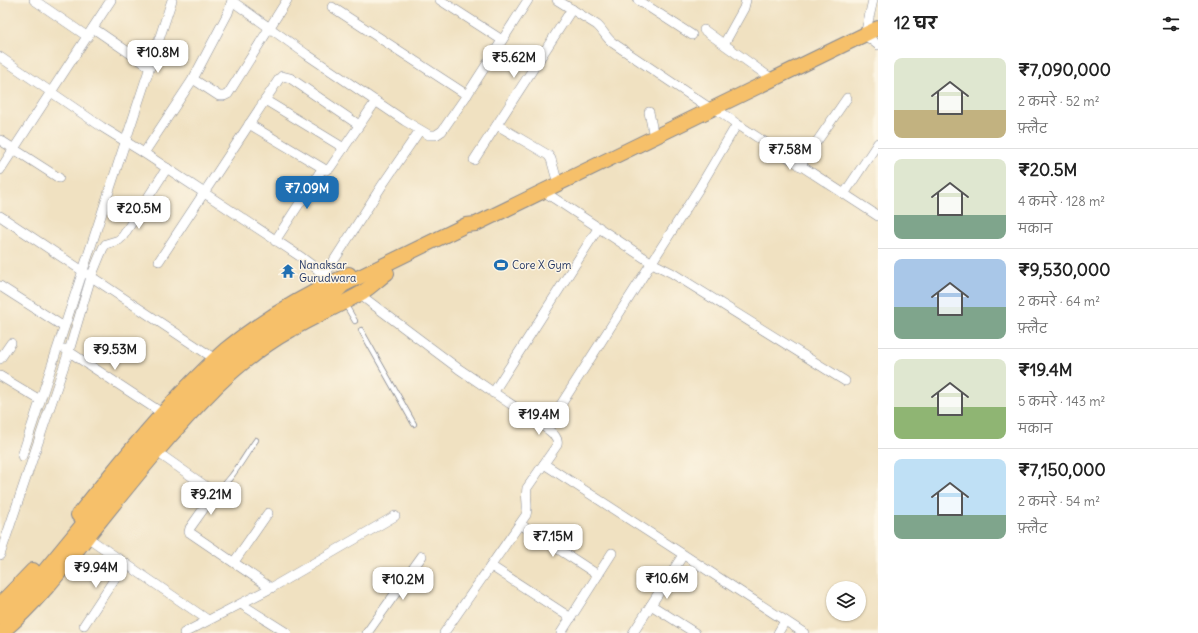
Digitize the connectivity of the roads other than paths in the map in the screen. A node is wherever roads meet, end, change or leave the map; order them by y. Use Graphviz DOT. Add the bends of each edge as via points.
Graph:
graph roads {
  1 [pos="34,0"];
  2 [pos="52,0"];
  3 [pos="111,0"];
  4 [pos="287,0"];
  5 [pos="440,0"];
  6 [pos="528,0"];
  7 [pos="557,0"];
  8 [pos="638,0"];
  9 [pos="746,0"];
  10 [pos="873,0"];
  11 [pos="232,1"];
  12 [pos="169,2"];
  13 [pos="332,7"];
  14 [pos="46,8"];
  15 [pos="572,9"];
  16 [pos="269,27"];
  17 [pos="93,28"];
  18 [pos="878,28"];
  19 [pos="704,30"];
  20 [pos="692,35"];
  21 [pos="865,35"];
  22 [pos="88,37"];
  23 [pos="502,40"];
  24 [pos="724,44"];
  25 [pos="878,46"];
  26 [pos="0,57"];
  27 [pos="150,67"];
  28 [pos="193,79"];
  29 [pos="772,79"];
  30 [pos="51,92"];
  31 [pos="467,95"];
  32 [pos="847,98"];
  33 [pos="265,100"];
  34 [pos="376,101"];
  35 [pos="713,108"];
  36 [pos="649,112"];
  37 [pos="249,124"];
  38 [pos="737,124"];
  39 [pos="497,125"];
  40 [pos="359,126"];
  41 [pos="420,130"];
  42 [pos="654,137"];
  43 [pos="0,140"];
  44 [pos="126,142"];
  45 [pos="878,143"];
  46 [pos="14,148"];
  47 [pos="344,148"];
  48 [pos="144,153"];
  49 [pos="474,160"];
  50 [pos="800,166"];
  51 [pos="167,168"];
  52 [pos="322,169"];
  53 [pos="0,170"];
  54 [pos="59,178"];
  55 [pos="558,184"];
  56 [pos="543,191"];
  57 [pos="204,193"];
  58 [pos="844,194"];
  59 [pos="0,216"];
  60 [pos="878,216"];
  61 [pos="599,227"];
  62 [pos="275,241"];
  63 [pos="159,260"];
  64 [pos="652,262"];
  65 [pos="385,269"];
  66 [pos="83,271"];
  67 [pos="91,277"];
  68 [pos="0,286"];
  69 [pos="334,288"];
  70 [pos="359,294"];
  71 [pos="355,321"];
  72 [pos="64,327"];
  73 [pos="361,330"];
  74 [pos="11,343"];
  75 [pos="58,345"];
  76 [pos="69,351"];
  77 [pos="0,359"];
  78 [pos="215,359"];
  79 [pos="0,376"];
  80 [pos="845,381"];
  81 [pos="493,393"];
  82 [pos="40,400"];
  83 [pos="162,413"];
  84 [pos="414,424"];
  85 [pos="546,428"];
  86 [pos="256,440"];
  87 [pos="35,451"];
  88 [pos="157,452"];
  89 [pos="544,464"];
  90 [pos="212,493"];
  91 [pos="268,513"];
  92 [pos="395,516"];
  93 [pos="520,524"];
  94 [pos="87,537"];
  95 [pos="612,553"];
  96 [pos="0,555"];
  97 [pos="683,555"];
  98 [pos="422,556"];
  99 [pos="234,562"];
  100 [pos="125,563"];
  101 [pos="491,566"];
  102 [pos="598,575"];
  103 [pos="271,588"];
  104 [pos="0,604"];
  105 [pos="242,604"];
  106 [pos="651,605"];
  107 [pos="0,618"];
  108 [pos="571,618"];
  109 [pos="208,620"];
  110 [pos="786,621"];
  111 [pos="84,625"];
  112 [pos="1,633"];
  113 [pos="184,633"];
  114 [pos="287,633"];
  115 [pos="367,633"];
  116 [pos="444,633"];
  117 [pos="561,633"];
  118 [pos="633,633"];
  119 [pos="695,633"];
  120 [pos="778,633"];
  121 [pos="804,633"];
  1 -- 14 [label="street"];
  2 -- 14 [label="street"];
  3 -- 17 [label="street"];
  4 -- 16 [label="street"];
  5 -- 23 [label="street"];
  6 -- 23 [label="street"];
  7 -- 15 [label="street"];
  8 -- 20 [label="street"];
  9 -- 24 [label="street"];
  10 -- 21 [label="street"];
  11 -- 16 [label="street"];
  11 -- 28 [label="street"];
  12 -- 27 [label="street"];
  13 -- 31 [label="street"];
  14 -- 22 [label="street"];
  15 -- 35 [label="street" via="602,29 613,43"];
  15 -- 39 [label="street"];
  16 -- 28 [label="street" via="228,94 219,96"];
  16 -- 34 [label="street"];
  17 -- 22 [label="street"];
  17 -- 27 [label="street"];
  18 -- 21 [label="main road"];
  19 -- 24 [label="street"];
  21 -- 25 [label="street"];
  21 -- 29 [label="main road"];
  22 -- 30 [label="street"];
  23 -- 31 [label="street"];
  24 -- 29 [label="street"];
  26 -- 30 [label="street"];
  27 -- 44 [label="street"];
  28 -- 48 [label="street"];
  29 -- 35 [label="main road"];
  30 -- 44 [label="street"];
  30 -- 46 [label="street"];
  31 -- 41 [label="street" via="436,135 429,135"];
  32 -- 50 [label="street"];
  33 -- 37 [label="street"];
  33 -- 40 [label="street" via="278,79 286,76"];
  33 -- 47 [label="street"];
  34 -- 40 [label="street"];
  34 -- 41 [label="street"];
  35 -- 38 [label="street"];
  35 -- 42 [label="main road"];
  36 -- 42 [label="street"];
  37 -- 52 [label="street"];
  37 -- 57 [label="street"];
  38 -- 50 [label="street"];
  38 -- 64 [label="street"];
  39 -- 49 [label="street"];
  39 -- 55 [label="street" via="548,155"];
  40 -- 47 [label="street"];
  41 -- 69 [label="street" via="383,184"];
  42 -- 55 [label="main road"];
  43 -- 46 [label="street"];
  44 -- 48 [label="street"];
  44 -- 66 [label="street"];
  45 -- 58 [label="street"];
  46 -- 53 [label="street"];
  46 -- 54 [label="street"];
  47 -- 52 [label="street" via="328,170"];
  48 -- 51 [label="street"];
  50 -- 58 [label="street"];
  51 -- 57 [label="street"];
  51 -- 67 [label="street" via="123,236 106,244"];
  52 -- 62 [label="street"];
  55 -- 56 [label="main road"];
  56 -- 61 [label="street"];
  56 -- 65 [label="main road" via="476,224 468,232 438,243"];
  57 -- 62 [label="street"];
  57 -- 63 [label="street"];
  58 -- 60 [label="street"];
  59 -- 66 [label="street"];
  61 -- 64 [label="street"];
  61 -- 81 [label="street"];
  62 -- 69 [label="street" via="301,257"];
  64 -- 80 [label="street"];
  64 -- 85 [label="street"];
  65 -- 69 [label="main road" via="346,292"];
  65 -- 70 [label="main road"];
  66 -- 67 [label="street"];
  66 -- 72 [label="street"];
  67 -- 76 [label="street"];
  67 -- 78 [label="street"];
  68 -- 72 [label="street"];
  69 -- 70 [label="main road"];
  69 -- 71 [label="lane"];
  69 -- 78 [label="main road" via="294,302 261,323"];
  69 -- 88 [label="main road" via="290,330 268,344 216,387"];
  69 -- 107 [label="main road" via="239,353 184,404 37,580"];
  70 -- 81 [label="street"];
  72 -- 75 [label="street"];
  73 -- 84 [label="lane"];
  74 -- 77 [label="street"];
  75 -- 76 [label="street"];
  75 -- 82 [label="street"];
  76 -- 83 [label="street"];
  76 -- 87 [label="street"];
  78 -- 83 [label="main road"];
  79 -- 82 [label="street"];
  81 -- 85 [label="street"];
  82 -- 87 [label="street" via="24,452"];
  83 -- 104 [label="main road" via="27,578"];
  85 -- 89 [label="street" via="558,441"];
  86 -- 90 [label="lane" via="226,482"];
  87 -- 96 [label="street"];
  88 -- 90 [label="street"];
  88 -- 94 [label="main road"];
  89 -- 93 [label="street" via="527,488 525,496 528,508"];
  89 -- 97 [label="street"];
  90 -- 99 [label="street" via="212,497 189,532"];
  91 -- 99 [label="street"];
  92 -- 103 [label="street"];
  93 -- 101 [label="street"];
  93 -- 102 [label="street"];
  94 -- 100 [label="street"];
  94 -- 112 [label="main road" via="50,585"];
  95 -- 102 [label="street"];
  97 -- 106 [label="street"];
  97 -- 110 [label="street"];
  98 -- 115 [label="street"];
  99 -- 103 [label="street"];
  100 -- 109 [label="street"];
  100 -- 111 [label="street"];
  101 -- 108 [label="street"];
  101 -- 116 [label="street"];
  102 -- 108 [label="street"];
  103 -- 105 [label="street"];
  105 -- 109 [label="street"];
  105 -- 114 [label="street"];
  106 -- 118 [label="street"];
  106 -- 119 [label="street"];
  108 -- 117 [label="street"];
  109 -- 113 [label="street"];
  110 -- 120 [label="street"];
  110 -- 121 [label="street"];
}
